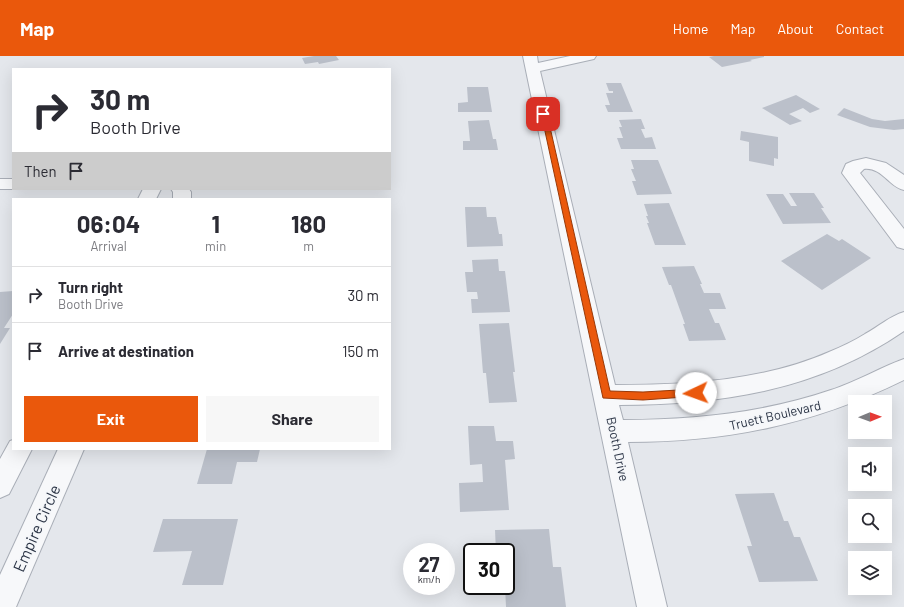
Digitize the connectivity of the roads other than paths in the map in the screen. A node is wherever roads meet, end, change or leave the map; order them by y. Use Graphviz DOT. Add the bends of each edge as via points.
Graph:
graph roads {
  1 [pos="589,56"];
  2 [pos="532,62"];
  3 [pos="0,184"];
  4 [pos="12,184"];
  5 [pos="904,185"];
  6 [pos="904,242"];
  7 [pos="904,320"];
  8 [pos="904,369"];
  9 [pos="606,395"];
  10 [pos="614,431"];
  11 [pos="18,450"];
  12 [pos="71,450"];
  13 [pos="0,485"];
  14 [pos="1,607"];
  15 [pos="652,607"];
  1 -- 2 [label="street"];
  2 -- 9 [label="street, Booth Drive"];
  3 -- 4 [label="street"];
  5 -- 6 [label="street" via="896,175 882,167 864,164 852,168 851,173"];
  7 -- 9 [label="street" via="864,345 824,364 778,379 696,393"];
  8 -- 10 [label="street, Truett Boulevard" via="830,401 758,421 688,430"];
  9 -- 10 [label="street, Booth Drive"];
  10 -- 15 [label="street, Booth Drive"];
  11 -- 13 [label="street"];
  12 -- 14 [label="street, Empire Circle"];
}
